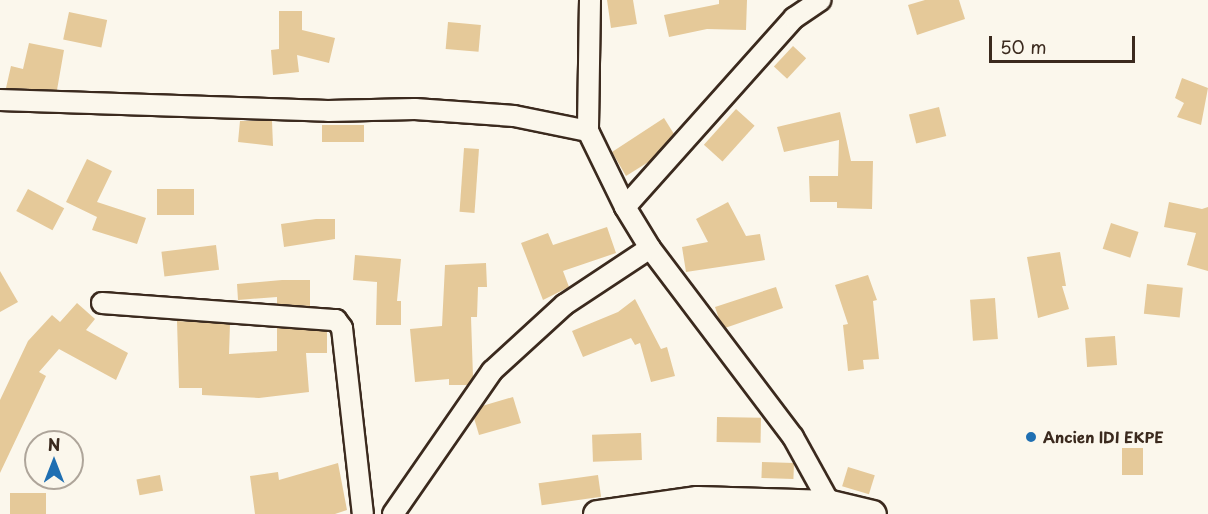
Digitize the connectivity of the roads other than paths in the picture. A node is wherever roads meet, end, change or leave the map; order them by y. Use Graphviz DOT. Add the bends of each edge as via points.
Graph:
graph roads {
  1 [pos="590,0"];
  2 [pos="821,0"];
  3 [pos="0,100"];
  4 [pos="588,131"];
  5 [pos="625,207"];
  6 [pos="650,248"];
  7 [pos="102,303"];
  8 [pos="830,504"];
  9 [pos="363,514"];
  10 [pos="393,514"];
  11 [pos="597,514"];
  12 [pos="872,514"];
  1 -- 4 [label="street"];
  2 -- 5 [label="street" via="794,18"];
  3 -- 4 [label="street" via="328,111 445,110 514,116"];
  4 -- 5 [label="street"];
  5 -- 6 [label="street"];
  6 -- 8 [label="street" via="792,437"];
  6 -- 10 [label="street" via="564,305 492,371"];
  7 -- 9 [label="street" via="336,320 342,328"];
  8 -- 11 [label="street" via="697,500"];
  8 -- 12 [label="street"];
}
